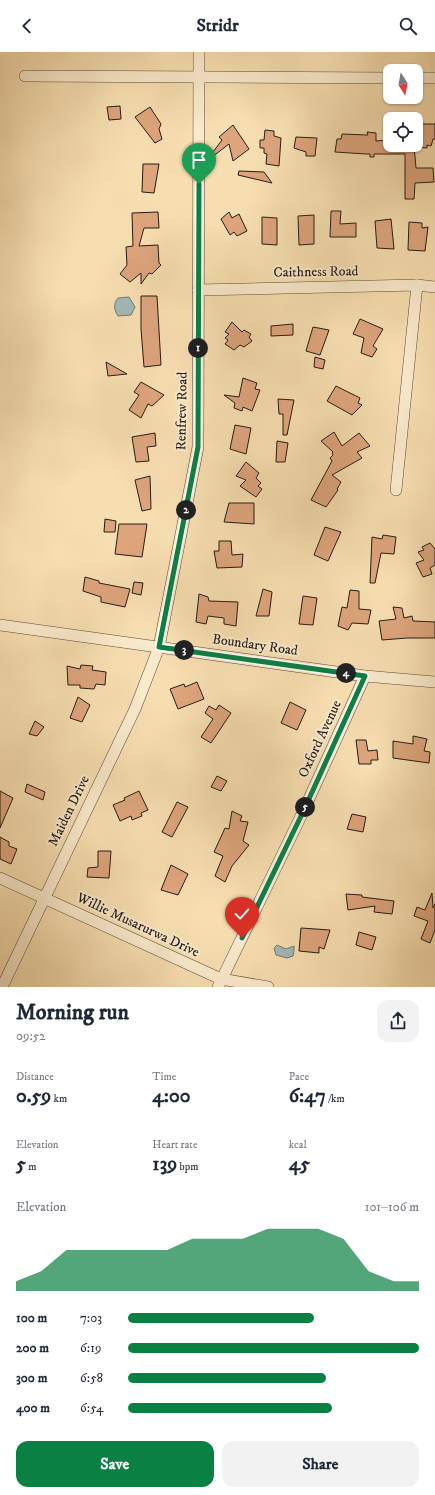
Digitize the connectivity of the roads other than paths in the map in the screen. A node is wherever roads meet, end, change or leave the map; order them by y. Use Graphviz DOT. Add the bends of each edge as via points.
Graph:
graph roads {
  1 [pos="199,52"];
  2 [pos="25,76"];
  3 [pos="200,78"];
  4 [pos="383,78"];
  5 [pos="423,78"];
  6 [pos="435,78"];
  7 [pos="417,285"];
  8 [pos="435,287"];
  9 [pos="198,290"];
  10 [pos="396,490"];
  11 [pos="0,625"];
  12 [pos="159,647"];
  13 [pos="365,676"];
  14 [pos="435,682"];
  15 [pos="0,878"];
  16 [pos="43,898"];
  17 [pos="219,983"];
  18 [pos="2,987"];
  19 [pos="268,987"];
  1 -- 3 [label="street, Renfrew Road"];
  2 -- 3 [label="street"];
  3 -- 4 [label="street"];
  3 -- 9 [label="street, Renfrew Road"];
  5 -- 6 [label="street"];
  7 -- 8 [label="street, Caithness Road"];
  7 -- 9 [label="street, Caithness Road"];
  7 -- 10 [label="street"];
  9 -- 12 [label="street, Renfrew Road" via="198,447"];
  11 -- 12 [label="street, Boundary Road"];
  12 -- 13 [label="street, Boundary Road"];
  12 -- 16 [label="street, Maiden Drive" via="135,709"];
  13 -- 14 [label="street, Boundary Road"];
  13 -- 17 [label="street, Oxford Avenue" via="303,812"];
  15 -- 16 [label="street, Willie Musarurwa Drive"];
  16 -- 17 [label="street, Willie Musarurwa Drive"];
  16 -- 18 [label="street, Maiden Drive"];
  17 -- 19 [label="street, Willie Musarurwa Drive"];
}
